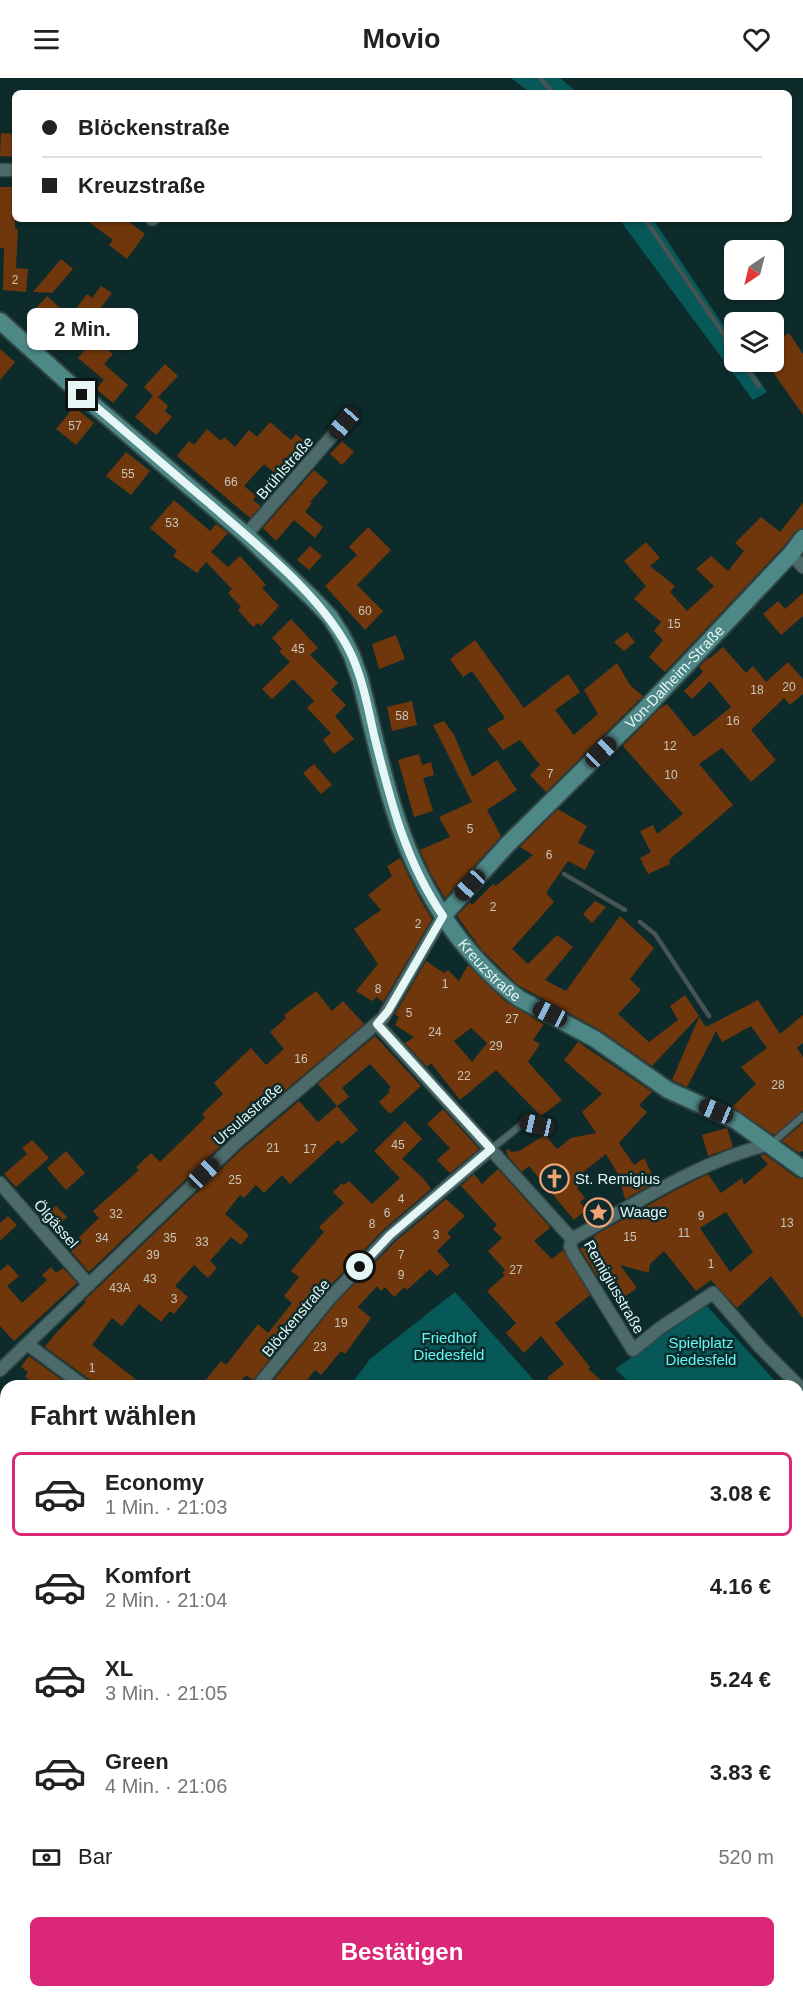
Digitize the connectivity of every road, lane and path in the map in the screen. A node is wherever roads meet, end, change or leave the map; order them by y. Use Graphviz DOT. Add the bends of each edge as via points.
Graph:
graph roads {
  1 [pos="0,321"];
  2 [pos="346,420"];
  3 [pos="246,536"];
  4 [pos="803,537"];
  5 [pos="790,554"];
  6 [pos="803,567"];
  7 [pos="443,916"];
  8 [pos="377,1024"];
  9 [pos="803,1116"];
  10 [pos="549,1128"];
  11 [pos="770,1144"];
  12 [pos="491,1149"];
  13 [pos="803,1169"];
  14 [pos="0,1183"];
  15 [pos="572,1239"];
  16 [pos="89,1285"];
  17 [pos="27,1344"];
  18 [pos="0,1370"];
  19 [pos="76,1380"];
  20 [pos="263,1380"];
  21 [pos="793,1380"];
  1 -- 3 [label="street, Kreuzstraße"];
  2 -- 3 [label="street, Brühlstraße"];
  3 -- 7 [label="street, Kreuzstraße" via="330,617 352,656 402,838"];
  4 -- 5 [label="street, Von-Dalheim-Straße"];
  5 -- 6 [label="street"];
  5 -- 7 [label="street, Von-Dalheim-Straße" via="643,711 507,844"];
  7 -- 8 [label="street, Ursulastraße"];
  7 -- 11 [label="street, Kreuzstraße" via="484,968 508,991 595,1039 668,1090 735,1120"];
  8 -- 12 [label="street, Remigiusstraße"];
  8 -- 16 [label="street, Ursulastraße" via="236,1143"];
  9 -- 11 [label="lane"];
  10 -- 12 [label="lane" via="525,1122"];
  11 -- 13 [label="street, Kreuzstraße"];
  11 -- 15 [label="street, Remigiusstraße" via="743,1150 684,1177"];
  12 -- 15 [label="street, Remigiusstraße"];
  12 -- 20 [label="street, Blöckenstraße" via="390,1235 330,1298"];
  14 -- 16 [label="street, Ölgässel"];
  15 -- 21 [label="street, Remigiusstraße" via="573,1253 633,1350 713,1293"];
  16 -- 17 [label="street, Ursulastraße"];
  17 -- 18 [label="street, Ursulastraße"];
  17 -- 19 [label="street"];
}
